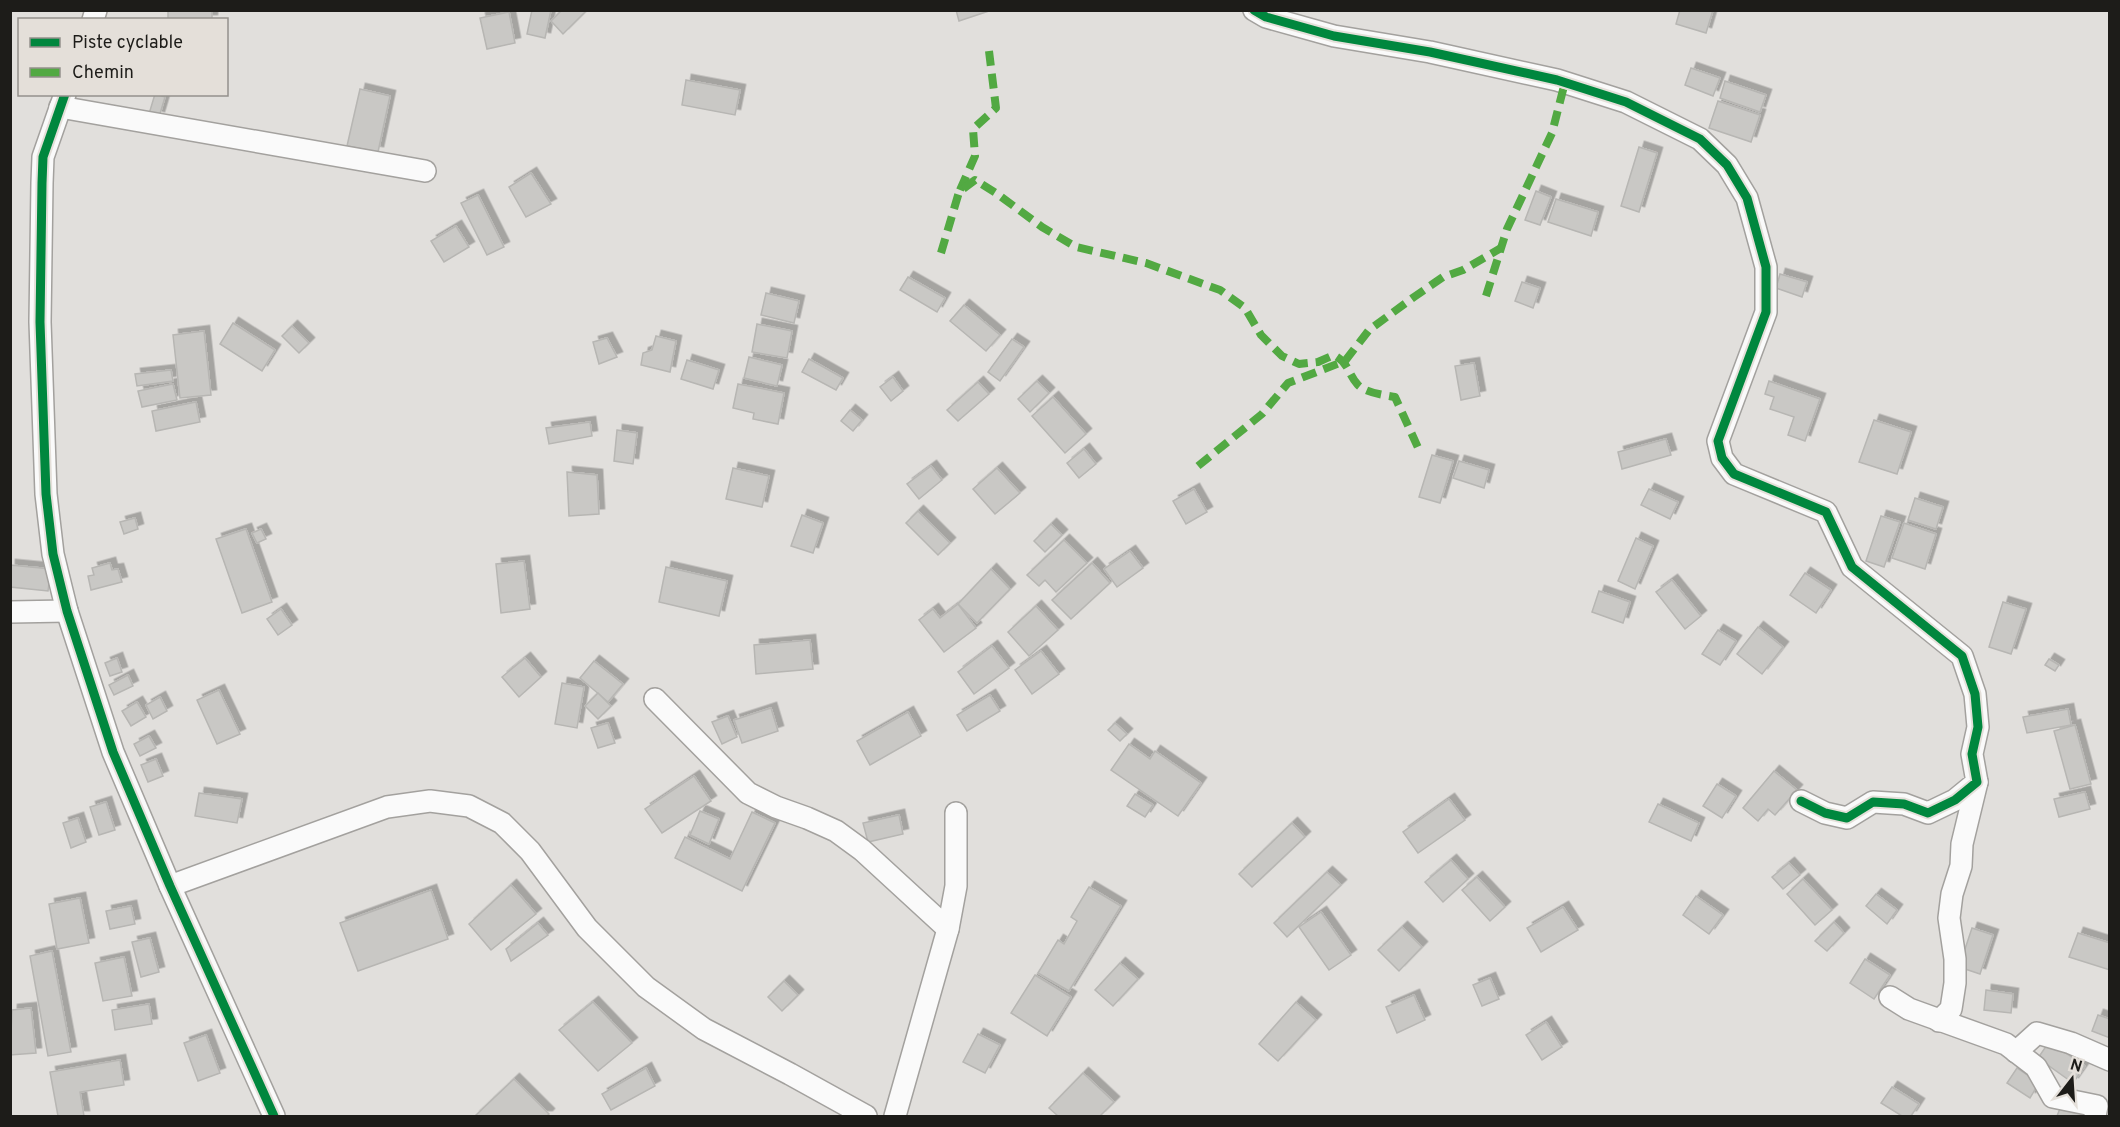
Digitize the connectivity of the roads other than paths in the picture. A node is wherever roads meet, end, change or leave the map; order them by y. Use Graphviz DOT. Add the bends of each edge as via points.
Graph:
graph roads {
  1 [pos="1254,10"];
  2 [pos="62,101"];
  3 [pos="425,171"];
  4 [pos="67,611"];
  5 [pos="10,612"];
  6 [pos="655,699"];
  7 [pos="1977,782"];
  8 [pos="1801,801"];
  9 [pos="956,813"];
  10 [pos="170,886"];
  11 [pos="948,929"];
  12 [pos="1890,997"];
  13 [pos="1939,1021"];
  14 [pos="2016,1052"];
  15 [pos="2109,1060"];
  16 [pos="274,1116"];
  17 [pos="866,1116"];
  18 [pos="895,1116"];
  19 [pos="2095,1116"];
  1 -- 7 [label="street" via="1334,36 1430,52 1565,82 1626,102 1700,139 1727,165 1747,198 1766,267 1766,312 1718,441 1722,458 1734,474 1826,512 1852,567 1962,656 1975,694 1978,726 1972,754"];
  2 -- 3 [label="street"];
  2 -- 4 [label="street" via="43,157 40,322 46,494 53,554"];
  4 -- 5 [label="street"];
  4 -- 10 [label="street" via="113,752"];
  6 -- 11 [label="street" via="748,793 836,831"];
  7 -- 8 [label="street" via="1955,800 1928,813 1904,804 1873,802 1847,818"];
  7 -- 13 [label="street" via="1949,918 1955,958 1951,1009"];
  9 -- 11 [label="street" via="956,886"];
  10 -- 16 [label="street"];
  10 -- 17 [label="street" via="387,807 430,801 469,806 502,823 530,851 587,928 646,987 704,1029"];
  11 -- 18 [label="street"];
  12 -- 13 [label="street" via="1909,1010"];
  13 -- 14 [label="street" via="1997,1040"];
  14 -- 15 [label="street" via="2037,1033"];
  14 -- 19 [label="street" via="2036,1067 2053,1097 2097,1106"];
}
